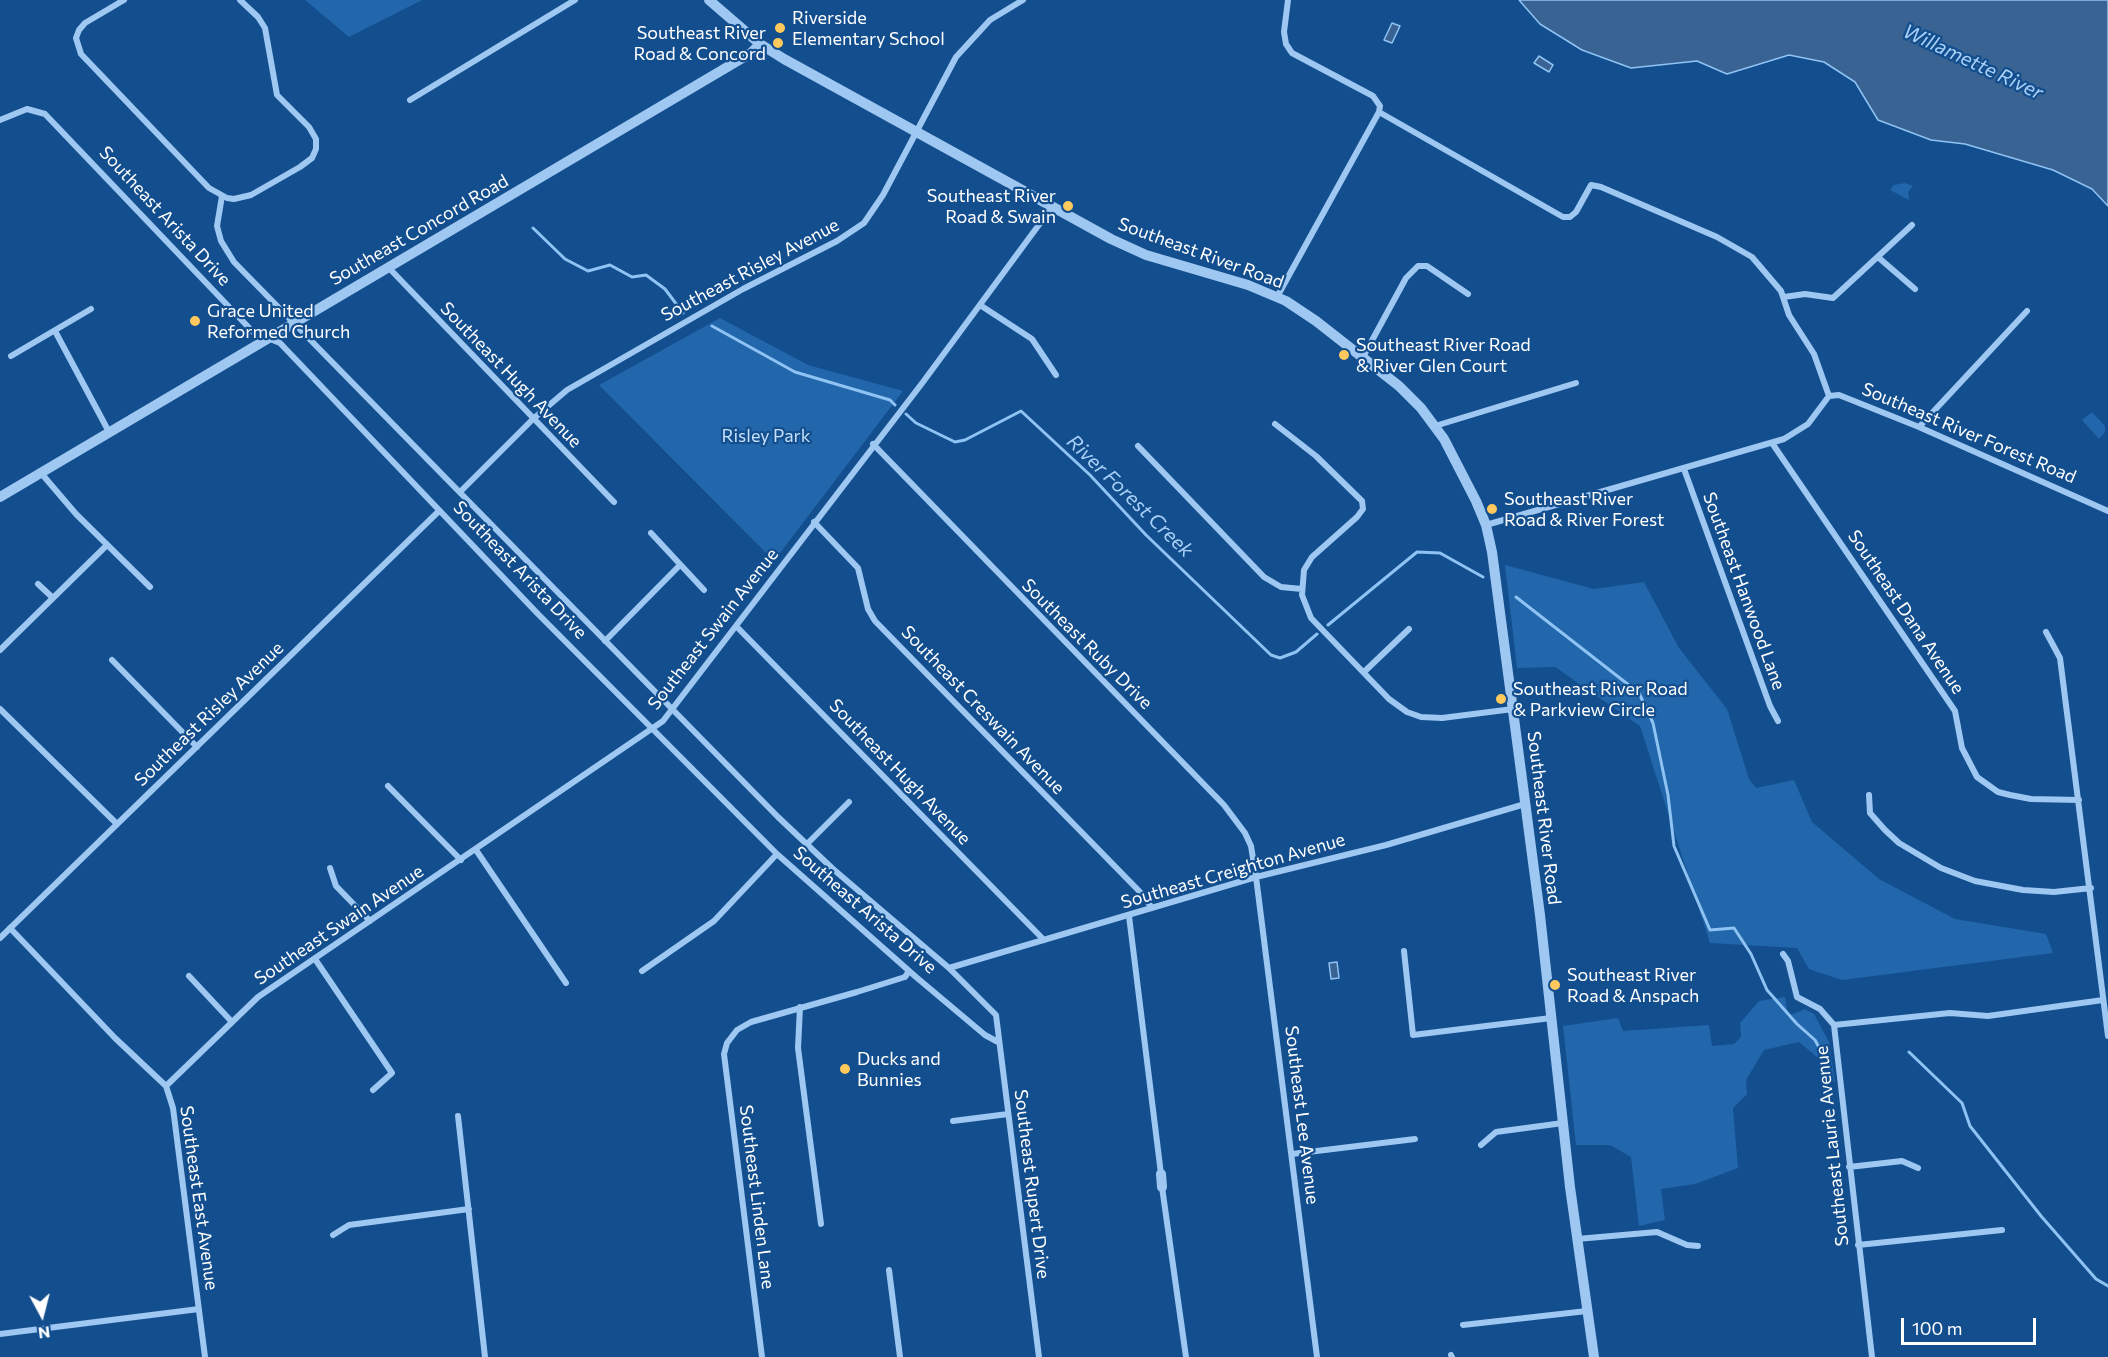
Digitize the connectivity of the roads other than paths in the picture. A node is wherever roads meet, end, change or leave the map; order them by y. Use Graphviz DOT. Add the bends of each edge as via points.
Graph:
graph roads {
  1 [pos="124,0"];
  2 [pos="240,0"];
  3 [pos="575,0"];
  4 [pos="709,0"];
  5 [pos="1023,0"];
  6 [pos="1288,0"];
  7 [pos="760,44"];
  8 [pos="410,100"];
  9 [pos="1379,112"];
  10 [pos="0,120"];
  11 [pos="916,133"];
  12 [pos="222,196"];
  13 [pos="1052,207"];
  14 [pos="1912,225"];
  15 [pos="1879,258"];
  16 [pos="388,267"];
  17 [pos="1915,289"];
  18 [pos="1468,294"];
  19 [pos="1277,297"];
  20 [pos="1784,297"];
  21 [pos="980,305"];
  22 [pos="91,309"];
  23 [pos="2027,311"];
  24 [pos="294,323"];
  25 [pos="54,331"];
  26 [pos="268,338"];
  27 [pos="11,356"];
  28 [pos="1363,357"];
  29 [pos="1056,375"];
  30 [pos="1576,383"];
  31 [pos="1829,396"];
  32 [pos="533,418"];
  33 [pos="1275,424"];
  34 [pos="1435,426"];
  35 [pos="1919,427"];
  36 [pos="109,432"];
  37 [pos="1772,443"];
  38 [pos="873,444"];
  39 [pos="1138,446"];
  40 [pos="1684,469"];
  41 [pos="41,473"];
  42 [pos="460,492"];
  43 [pos="0,497"];
  44 [pos="614,502"];
  45 [pos="439,511"];
  46 [pos="2108,511"];
  47 [pos="813,522"];
  48 [pos="1486,525"];
  49 [pos="651,534"];
  50 [pos="107,545"];
  51 [pos="680,565"];
  52 [pos="38,584"];
  53 [pos="150,587"];
  54 [pos="1302,589"];
  55 [pos="704,590"];
  56 [pos="53,598"];
  57 [pos="736,626"];
  58 [pos="1409,629"];
  59 [pos="2046,632"];
  60 [pos="605,641"];
  61 [pos="0,650"];
  62 [pos="112,660"];
  63 [pos="1364,672"];
  64 [pos="0,709"];
  65 [pos="1513,709"];
  66 [pos="673,711"];
  67 [pos="1778,721"];
  68 [pos="652,729"];
  69 [pos="197,747"];
  70 [pos="388,786"];
  71 [pos="1869,795"];
  72 [pos="2079,800"];
  73 [pos="849,802"];
  74 [pos="1526,804"];
  75 [pos="117,824"];
  76 [pos="806,845"];
  77 [pos="476,850"];
  78 [pos="777,854"];
  79 [pos="461,860"];
  80 [pos="330,868"];
  81 [pos="1256,877"];
  82 [pos="2091,888"];
  83 [pos="1152,908"];
  84 [pos="1129,916"];
  85 [pos="370,921"];
  86 [pos="10,928"];
  87 [pos="0,938"];
  88 [pos="1044,940"];
  89 [pos="1404,951"];
  90 [pos="1783,954"];
  91 [pos="315,959"];
  92 [pos="949,968"];
  93 [pos="642,971"];
  94 [pos="909,971"];
  95 [pos="189,976"];
  96 [pos="566,983"];
  97 [pos="2103,1000"];
  98 [pos="800,1007"];
  99 [pos="996,1015"];
  100 [pos="1551,1018"];
  101 [pos="232,1022"];
  102 [pos="1834,1025"];
  103 [pos="2108,1036"];
  104 [pos="998,1042"];
  105 [pos="166,1086"];
  106 [pos="373,1089"];
  107 [pos="1008,1114"];
  108 [pos="458,1116"];
  109 [pos="953,1121"];
  110 [pos="1563,1123"];
  111 [pos="1415,1139"];
  112 [pos="1481,1145"];
  113 [pos="1292,1154"];
  114 [pos="1849,1167"];
  115 [pos="1918,1168"];
  116 [pos="1161,1174"];
  117 [pos="1162,1187"];
  118 [pos="469,1209"];
  119 [pos="822,1224"];
  120 [pos="2002,1230"];
  121 [pos="333,1235"];
  122 [pos="1577,1239"];
  123 [pos="1858,1245"];
  124 [pos="1698,1246"];
  125 [pos="890,1270"];
  126 [pos="199,1309"];
  127 [pos="1587,1311"];
  128 [pos="1463,1325"];
  129 [pos="0,1334"];
  130 [pos="205,1357"];
  131 [pos="485,1357"];
  132 [pos="762,1357"];
  133 [pos="900,1357"];
  134 [pos="1039,1357"];
  135 [pos="1186,1357"];
  136 [pos="1317,1357"];
  137 [pos="1594,1357"];
  138 [pos="1872,1357"];
  1 -- 12 [label="street" via="79,30 76,38 81,54 209,188"];
  2 -- 12 [label="street" via="265,28 277,95 309,127 316,139 316,149 300,167 251,195 234,199"];
  3 -- 8 [label="street"];
  4 -- 7 [label="street, Southeast River Road"];
  5 -- 11 [label="street, Southeast Risley Avenue" via="990,20 967,42"];
  6 -- 9 [label="street" via="1284,32 1292,53 1372,96 1380,106"];
  7 -- 11 [label="street, Southeast River Road"];
  7 -- 16 [label="street, Southeast Concord Road" via="751,53"];
  9 -- 19 [label="street"];
  9 -- 20 [label="street" via="1563,217 1570,218 1576,212 1591,185 1717,237 1752,257"];
  10 -- 26 [label="street, Southeast Arista Drive" via="33,109 45,114 253,332"];
  11 -- 13 [label="street, Southeast River Road"];
  11 -- 32 [label="street, Southeast Risley Avenue" via="864,223 591,374"];
  12 -- 24 [label="street, Southeast Arista Drive" via="217,226 227,253"];
  13 -- 19 [label="street, Southeast River Road" via="1137,251"];
  13 -- 21 [label="street, Southeast Swain Avenue"];
  14 -- 15 [label="street"];
  15 -- 17 [label="street"];
  15 -- 20 [label="street" via="1833,298 1805,294"];
  16 -- 24 [label="street, Southeast Concord Road"];
  16 -- 32 [label="street, Southeast Hugh Avenue"];
  18 -- 28 [label="street" via="1427,266 1418,266 1406,278"];
  19 -- 28 [label="street, Southeast River Road" via="1310,316"];
  20 -- 31 [label="street" via="1789,315 1814,354"];
  21 -- 29 [label="street" via="1032,339"];
  21 -- 38 [label="street, Southeast Swain Avenue"];
  22 -- 25 [label="street"];
  23 -- 35 [label="street"];
  24 -- 26 [label="street, Southeast Concord Road"];
  24 -- 42 [label="street, Southeast Arista Drive"];
  25 -- 27 [label="street"];
  25 -- 36 [label="street"];
  26 -- 36 [label="street, Southeast Concord Road"];
  26 -- 45 [label="street, Southeast Arista Drive" via="280,343"];
  28 -- 34 [label="street, Southeast River Road" via="1410,397"];
  30 -- 34 [label="street"];
  31 -- 35 [label="street, Southeast River Forest Road" via="1855,400"];
  31 -- 37 [label="street" via="1808,424 1792,436"];
  32 -- 42 [label="street, Southeast Risley Avenue"];
  32 -- 44 [label="street, Southeast Hugh Avenue"];
  33 -- 54 [label="street" via="1362,501 1363,509 1312,557"];
  34 -- 48 [label="street, Southeast River Road" via="1462,471"];
  35 -- 46 [label="street, Southeast River Forest Road"];
  36 -- 41 [label="street, Southeast Concord Road"];
  37 -- 40 [label="street"];
  37 -- 72 [label="street, Southeast Dana Avenue" via="1950,704 1965,755 1977,777 1998,792 2010,795"];
  38 -- 47 [label="street, Southeast Swain Avenue"];
  38 -- 81 [label="street, Southeast Ruby Drive" via="1224,805 1251,846"];
  39 -- 54 [label="street" via="1263,577 1281,587"];
  40 -- 48 [label="street"];
  40 -- 67 [label="street, Southeast Hanwood Lane"];
  41 -- 43 [label="street, Southeast Concord Road"];
  41 -- 50 [label="street"];
  42 -- 60 [label="street, Southeast Arista Drive"];
  45 -- 68 [label="street, Southeast Arista Drive"];
  45 -- 69 [label="street, Southeast Risley Avenue"];
  47 -- 57 [label="street, Southeast Swain Avenue"];
  47 -- 83 [label="street, Southeast Creswain Avenue" via="858,568 868,609 875,621"];
  48 -- 65 [label="street, Southeast River Road"];
  49 -- 51 [label="street"];
  50 -- 53 [label="street"];
  50 -- 56 [label="street"];
  51 -- 55 [label="street"];
  51 -- 60 [label="street"];
  52 -- 56 [label="street"];
  54 -- 63 [label="street" via="1311,618"];
  56 -- 61 [label="street"];
  57 -- 66 [label="street, Southeast Swain Avenue"];
  57 -- 88 [label="street, Southeast Hugh Avenue"];
  58 -- 63 [label="street"];
  59 -- 72 [label="street" via="2060,658"];
  60 -- 66 [label="street, Southeast Arista Drive"];
  62 -- 69 [label="street"];
  63 -- 65 [label="street" via="1395,704 1421,717"];
  64 -- 75 [label="street"];
  65 -- 74 [label="street, Southeast River Road"];
  66 -- 68 [label="street, Southeast Swain Avenue"];
  66 -- 76 [label="street, Southeast Arista Drive"];
  68 -- 77 [label="street, Southeast Swain Avenue"];
  68 -- 78 [label="street, Southeast Arista Drive"];
  69 -- 75 [label="street, Southeast Risley Avenue"];
  70 -- 79 [label="street"];
  71 -- 82 [label="street" via="1870,813 1885,830 1941,868 1975,881 2014,889 2054,892"];
  72 -- 82 [label="street"];
  73 -- 76 [label="street"];
  74 -- 81 [label="street, Southeast Creighton Avenue" via="1386,845"];
  74 -- 100 [label="street, Southeast River Road"];
  75 -- 86 [label="street, Southeast Risley Avenue"];
  76 -- 92 [label="street, Southeast Arista Drive"];
  77 -- 79 [label="street, Southeast Swain Avenue"];
  77 -- 96 [label="street"];
  78 -- 93 [label="street" via="714,921"];
  78 -- 94 [label="street, Southeast Arista Drive"];
  79 -- 85 [label="street, Southeast Swain Avenue"];
  80 -- 85 [label="street" via="336,886"];
  81 -- 83 [label="street, Southeast Creighton Avenue"];
  81 -- 113 [label="street, Southeast Lee Avenue"];
  82 -- 97 [label="street"];
  83 -- 84 [label="street, Southeast Creighton Avenue"];
  84 -- 88 [label="street, Southeast Creighton Avenue"];
  84 -- 116 [label="street"];
  85 -- 91 [label="street, Southeast Swain Avenue"];
  86 -- 87 [label="street, Southeast Risley Avenue"];
  86 -- 105 [label="street, Southeast East Avenue"];
  88 -- 92 [label="street, Southeast Creighton Avenue"];
  89 -- 100 [label="street" via="1413,1035"];
  90 -- 102 [label="street, Southeast Laurie Avenue" via="1797,997 1820,1009"];
  91 -- 101 [label="street, Southeast Swain Avenue" via="258,997"];
  91 -- 106 [label="street" via="392,1073"];
  92 -- 99 [label="street, Southeast Arista Drive"];
  94 -- 98 [label="street" via="895,980"];
  94 -- 104 [label="street, Southeast Arista Drive"];
  95 -- 101 [label="street"];
  97 -- 102 [label="street" via="1988,1016 1950,1013"];
  97 -- 103 [label="street"];
  98 -- 119 [label="street" via="798,1048"];
  98 -- 132 [label="street, Southeast Linden Lane" via="737,1030 724,1054"];
  99 -- 104 [label="street, Southeast Rupert Drive"];
  100 -- 110 [label="street, Southeast River Road"];
  101 -- 105 [label="street, Southeast Swain Avenue"];
  102 -- 114 [label="street, Southeast Laurie Avenue"];
  104 -- 107 [label="street, Southeast Rupert Drive"];
  105 -- 126 [label="street, Southeast East Avenue" via="173,1108"];
  107 -- 109 [label="street"];
  107 -- 134 [label="street, Southeast Rupert Drive"];
  108 -- 118 [label="street"];
  110 -- 112 [label="street" via="1496,1132"];
  110 -- 122 [label="street, Southeast River Road"];
  111 -- 113 [label="street"];
  113 -- 136 [label="street, Southeast Lee Avenue"];
  114 -- 115 [label="street" via="1902,1161"];
  114 -- 123 [label="street, Southeast Laurie Avenue"];
  116 -- 117 [label="street"];
  117 -- 135 [label="street"];
  118 -- 121 [label="street" via="349,1225"];
  118 -- 131 [label="street"];
  120 -- 123 [label="street"];
  122 -- 124 [label="street" via="1657,1232"];
  122 -- 127 [label="street, Southeast River Road"];
  123 -- 138 [label="street, Southeast Laurie Avenue"];
  125 -- 133 [label="street"];
  126 -- 129 [label="street"];
  126 -- 130 [label="street, Southeast East Avenue"];
  127 -- 128 [label="street"];
  127 -- 137 [label="street, Southeast River Road"];
}
